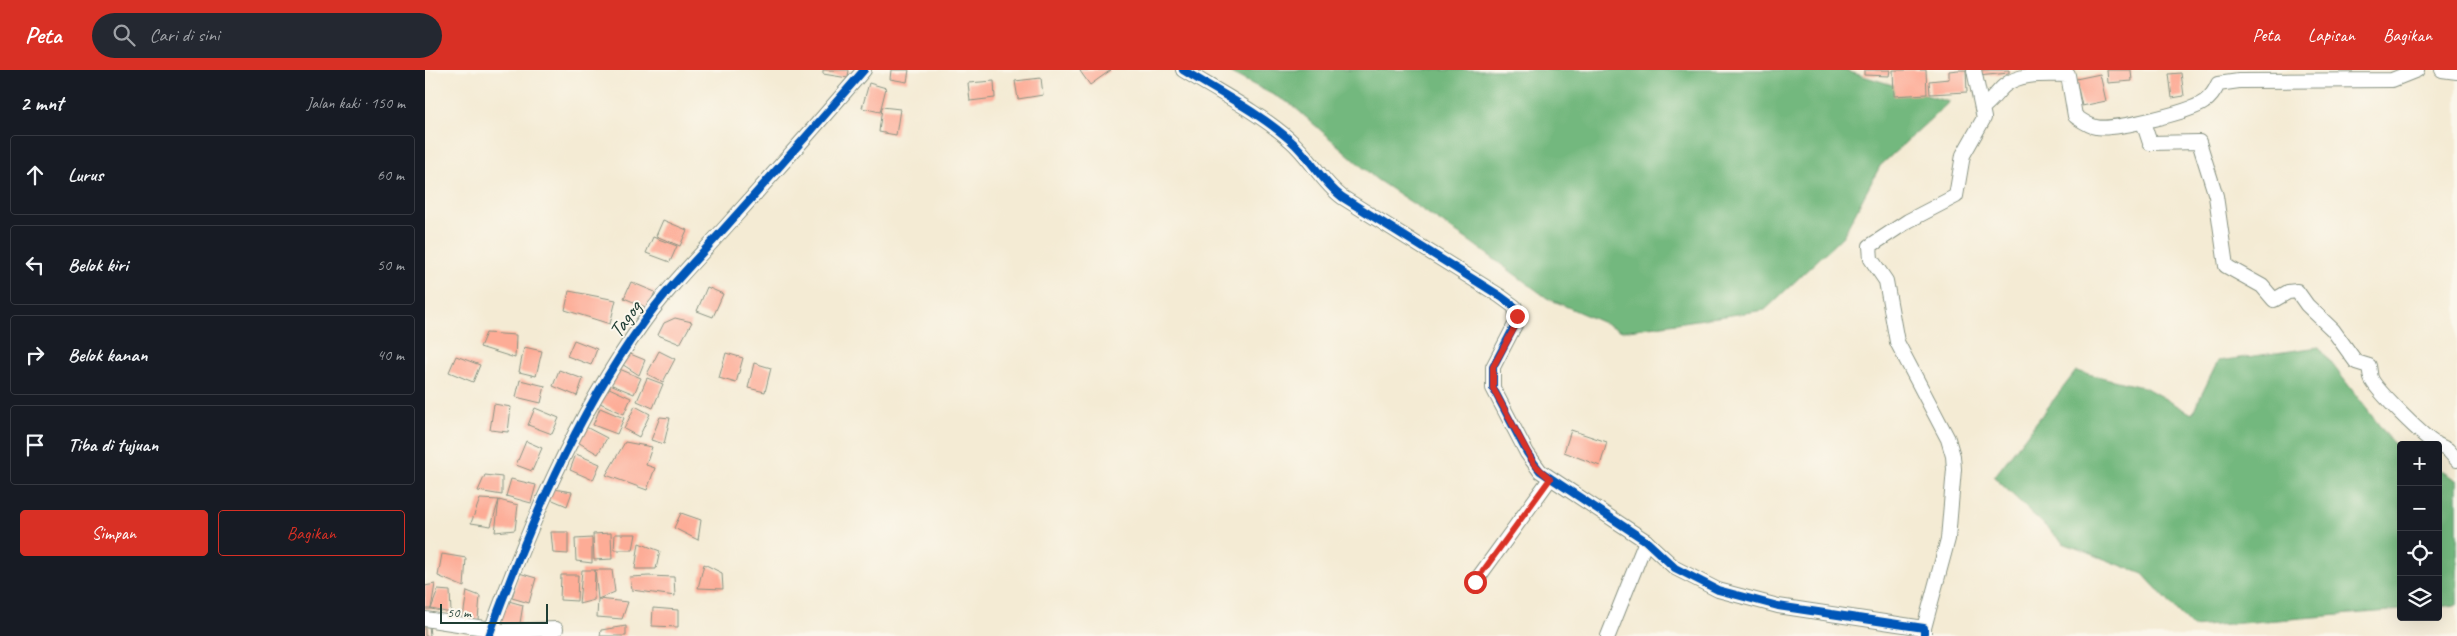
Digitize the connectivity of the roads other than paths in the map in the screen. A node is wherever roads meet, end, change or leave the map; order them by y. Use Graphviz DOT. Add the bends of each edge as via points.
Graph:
graph roads {
  1 [pos="864,70"];
  2 [pos="1183,70"];
  3 [pos="1974,70"];
  4 [pos="2417,70"];
  5 [pos="2442,70"];
  6 [pos="2457,72"];
  7 [pos="1982,108"];
  8 [pos="2143,122"];
  9 [pos="2429,441"];
  10 [pos="2442,447"];
  11 [pos="2457,460"];
  12 [pos="1550,479"];
  13 [pos="1646,540"];
  14 [pos="1475,582"];
  15 [pos="425,619"];
  16 [pos="556,629"];
  17 [pos="1924,632"];
  18 [pos="490,633"];
  19 [pos="1608,636"];
  1 -- 18 [label="street, Tagog" via="665,294 623,351 558,464"];
  2 -- 12 [label="street" via="1281,132 1342,198 1515,307 1517,321 1493,367 1493,388 1534,464"];
  3 -- 7 [label="street"];
  4 -- 8 [label="street" via="2392,80 2239,81 2218,84 2203,103"];
  5 -- 6 [label="street"];
  7 -- 8 [label="street" via="2012,80 2068,75 2075,116 2095,127 2111,128"];
  7 -- 17 [label="street" via="1984,118 1963,155 1956,196 1908,221 1870,246 1871,259 1885,281 1897,342 1948,439 1953,456 1948,539"];
  8 -- 9 [label="street" via="2149,143 2199,142 2216,196 2226,266 2262,286 2274,300 2297,291 2307,306 2333,330 2356,362 2369,366 2371,379"];
  10 -- 11 [label="street"];
  12 -- 13 [label="street"];
  12 -- 14 [label="street"];
  13 -- 17 [label="street" via="1675,568 1718,590 1778,606"];
  13 -- 19 [label="street"];
  15 -- 18 [label="street"];
  16 -- 18 [label="street"];
}
